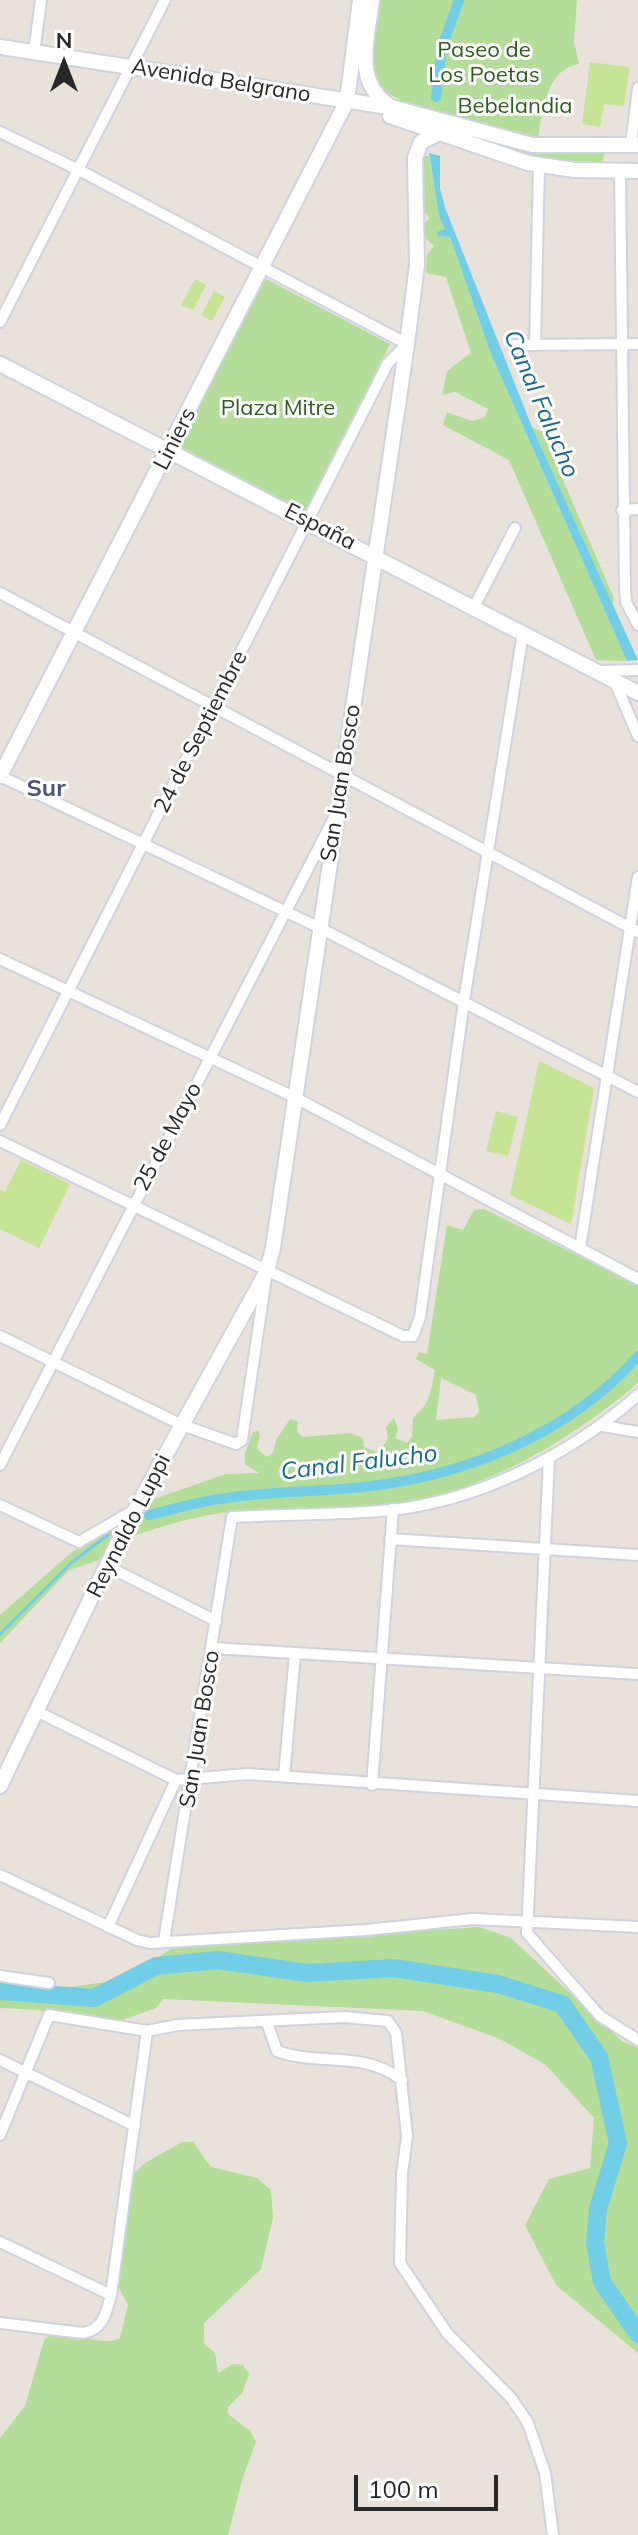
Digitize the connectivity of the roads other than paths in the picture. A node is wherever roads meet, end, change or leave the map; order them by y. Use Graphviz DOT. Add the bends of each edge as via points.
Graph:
graph roads {
  1 [pos="41,0"];
  2 [pos="165,0"];
  3 [pos="360,0"];
  4 [pos="372,0"];
  5 [pos="0,47"];
  6 [pos="34,53"];
  7 [pos="132,66"];
  8 [pos="638,88"];
  9 [pos="347,101"];
  10 [pos="395,108"];
  11 [pos="0,132"];
  12 [pos="440,133"];
  13 [pos="628,145"];
  14 [pos="539,165"];
  15 [pos="79,170"];
  16 [pos="625,171"];
  17 [pos="263,268"];
  18 [pos="0,322"];
  19 [pos="407,344"];
  20 [pos="638,344"];
  21 [pos="513,345"];
  22 [pos="535,345"];
  23 [pos="622,345"];
  24 [pos="0,364"];
  25 [pos="169,450"];
  26 [pos="638,509"];
  27 [pos="622,510"];
  28 [pos="309,522"];
  29 [pos="515,528"];
  30 [pos="375,556"];
  31 [pos="0,593"];
  32 [pos="474,607"];
  33 [pos="638,625"];
  34 [pos="523,633"];
  35 [pos="75,634"];
  36 [pos="638,670"];
  37 [pos="597,671"];
  38 [pos="614,680"];
  39 [pos="638,693"];
  40 [pos="215,706"];
  41 [pos="638,736"];
  42 [pos="344,775"];
  43 [pos="0,776"];
  44 [pos="338,809"];
  45 [pos="143,846"];
  46 [pos="486,853"];
  47 [pos="638,877"];
  48 [pos="284,911"];
  49 [pos="318,927"];
  50 [pos="634,930"];
  51 [pos="0,959"];
  52 [pos="69,993"];
  53 [pos="464,1001"];
  54 [pos="210,1058"];
  55 [pos="609,1077"];
  56 [pos="638,1092"];
  57 [pos="294,1097"];
  58 [pos="0,1125"];
  59 [pos="0,1141"];
  60 [pos="441,1173"];
  61 [pos="132,1204"];
  62 [pos="580,1248"];
  63 [pos="267,1271"];
  64 [pos="638,1279"];
  65 [pos="0,1336"];
  66 [pos="52,1361"];
  67 [pos="638,1395"];
  68 [pos="182,1425"];
  69 [pos="603,1426"];
  70 [pos="638,1432"];
  71 [pos="549,1459"];
  72 [pos="0,1465"];
  73 [pos="0,1505"];
  74 [pos="136,1509"];
  75 [pos="393,1509"];
  76 [pos="390,1539"];
  77 [pos="543,1551"];
  78 [pos="638,1555"];
  79 [pos="107,1566"];
  80 [pos="216,1621"];
  81 [pos="213,1648"];
  82 [pos="295,1654"];
  83 [pos="381,1659"];
  84 [pos="539,1670"];
  85 [pos="638,1674"];
  86 [pos="36,1711"];
  87 [pos="284,1776"];
  88 [pos="176,1780"];
  89 [pos="192,1780"];
  90 [pos="372,1785"];
  91 [pos="0,1786"];
  92 [pos="533,1795"];
  93 [pos="638,1801"];
  94 [pos="0,1875"];
  95 [pos="108,1927"];
  96 [pos="527,1927"];
  97 [pos="638,1927"];
  98 [pos="164,1941"];
  99 [pos="0,1976"];
  100 [pos="49,1983"];
  101 [pos="267,2023"];
  102 [pos="147,2031"];
  103 [pos="638,2040"];
  104 [pos="0,2060"];
  105 [pos="25,2071"];
  106 [pos="402,2080"];
  107 [pos="135,2126"];
  108 [pos="0,2135"];
  109 [pos="0,2242"];
  110 [pos="111,2295"];
  111 [pos="0,2323"];
  112 [pos="553,2535"];
  1 -- 6 [label="street"];
  2 -- 7 [label="street"];
  3 -- 9 [label="street, Liniers"];
  4 -- 10 [label="street" via="365,75 376,96"];
  5 -- 6 [label="street, Avenida Belgrano"];
  6 -- 7 [label="street, Avenida Belgrano"];
  7 -- 9 [label="street, Avenida Belgrano"];
  7 -- 15 [label="street"];
  8 -- 13 [label="street"];
  9 -- 10 [label="street"];
  9 -- 12 [label="street" via="352,108"];
  9 -- 17 [label="street, Liniers"];
  10 -- 13 [label="street" via="532,145"];
  11 -- 15 [label="street"];
  12 -- 14 [label="street"];
  12 -- 19 [label="street, San Juan Bosco" via="421,142 415,158 417,265"];
  13 -- 16 [label="street" via="635,160"];
  13 -- 16 [label="street" via="607,158"];
  14 -- 16 [label="street"];
  14 -- 22 [label="street"];
  15 -- 17 [label="street"];
  15 -- 18 [label="street"];
  16 -- 23 [label="street"];
  17 -- 19 [label="street"];
  17 -- 25 [label="street, Liniers"];
  19 -- 28 [label="street, 24 de Septiembre" via="388,363"];
  19 -- 30 [label="street, San Juan Bosco"];
  20 -- 23 [label="street"];
  21 -- 22 [label="street"];
  22 -- 23 [label="street"];
  23 -- 27 [label="street"];
  24 -- 25 [label="street, España"];
  25 -- 28 [label="street, España"];
  25 -- 35 [label="street, Liniers"];
  26 -- 27 [label="street"];
  27 -- 33 [label="street" via="626,602"];
  28 -- 30 [label="street, España"];
  28 -- 40 [label="street, 24 de Septiembre"];
  29 -- 32 [label="street"];
  30 -- 32 [label="street, España"];
  30 -- 42 [label="street, San Juan Bosco"];
  31 -- 35 [label="street"];
  32 -- 34 [label="street, España"];
  34 -- 37 [label="street, España"];
  34 -- 46 [label="street"];
  35 -- 40 [label="street"];
  35 -- 43 [label="street, Liniers"];
  36 -- 37 [label="street"];
  37 -- 38 [label="street, España"];
  38 -- 39 [label="street, España"];
  38 -- 41 [label="street"];
  40 -- 42 [label="street"];
  40 -- 45 [label="street, 24 de Septiembre"];
  42 -- 44 [label="street, San Juan Bosco"];
  42 -- 46 [label="street"];
  43 -- 45 [label="street"];
  44 -- 48 [label="street, 25 de Mayo"];
  44 -- 49 [label="street, San Juan Bosco"];
  45 -- 48 [label="street"];
  45 -- 52 [label="street, 24 de Septiembre"];
  46 -- 50 [label="street"];
  46 -- 53 [label="street"];
  47 -- 50 [label="street"];
  48 -- 49 [label="street"];
  48 -- 54 [label="street, 25 de Mayo"];
  49 -- 53 [label="street"];
  49 -- 57 [label="street, San Juan Bosco"];
  50 -- 55 [label="street"];
  51 -- 52 [label="street"];
  52 -- 54 [label="street"];
  52 -- 58 [label="street, 24 de Septiembre"];
  53 -- 55 [label="street"];
  53 -- 60 [label="street"];
  54 -- 57 [label="street"];
  54 -- 61 [label="street, 25 de Mayo"];
  55 -- 56 [label="street"];
  55 -- 62 [label="street"];
  57 -- 60 [label="street"];
  57 -- 63 [label="street, San Juan Bosco"];
  59 -- 61 [label="street"];
  60 -- 62 [label="street"];
  60 -- 63 [label="street" via="413,1336 403,1336"];
  61 -- 63 [label="street"];
  61 -- 66 [label="street, 25 de Mayo"];
  62 -- 64 [label="street"];
  63 -- 68 [label="street, Reynaldo Luppi"];
  63 -- 68 [label="street, San Juan Bosco" via="239,1443"];
  65 -- 66 [label="street"];
  66 -- 68 [label="street"];
  66 -- 72 [label="street, 25 de Mayo"];
  67 -- 69 [label="street"];
  68 -- 74 [label="street, Reynaldo Luppi"];
  69 -- 70 [label="street"];
  69 -- 71 [label="street"];
  71 -- 75 [label="street" via="460,1494"];
  71 -- 77 [label="street"];
  73 -- 74 [label="street" via="79,1542"];
  74 -- 79 [label="street, Reynaldo Luppi"];
  75 -- 76 [label="street"];
  75 -- 80 [label="street, San Juan Bosco" via="232,1517"];
  76 -- 77 [label="street"];
  76 -- 83 [label="street"];
  77 -- 78 [label="street"];
  77 -- 84 [label="street"];
  79 -- 80 [label="street"];
  79 -- 86 [label="street, Reynaldo Luppi"];
  80 -- 81 [label="street, San Juan Bosco"];
  81 -- 82 [label="street"];
  81 -- 89 [label="street, San Juan Bosco"];
  82 -- 83 [label="street"];
  82 -- 87 [label="street"];
  83 -- 84 [label="street"];
  83 -- 90 [label="street"];
  84 -- 85 [label="street"];
  84 -- 92 [label="street"];
  86 -- 88 [label="street"];
  86 -- 91 [label="street, Reynaldo Luppi"];
  87 -- 89 [label="street"];
  87 -- 90 [label="street"];
  88 -- 89 [label="street"];
  88 -- 95 [label="street"];
  89 -- 98 [label="street, San Juan Bosco"];
  90 -- 92 [label="street"];
  92 -- 93 [label="street"];
  92 -- 96 [label="street"];
  94 -- 95 [label="street"];
  95 -- 98 [label="street" via="137,1940"];
  96 -- 97 [label="street"];
  96 -- 98 [label="street" via="473,1919"];
  96 -- 103 [label="street" via="600,2016"];
  99 -- 100 [label="street"];
  101 -- 102 [label="street"];
  101 -- 106 [label="street" via="277,2051 367,2060"];
  101 -- 106 [label="street" via="344,2017 388,2021 396,2033"];
  102 -- 105 [label="street" via="49,2015"];
  102 -- 107 [label="street"];
  104 -- 105 [label="street"];
  105 -- 107 [label="street"];
  105 -- 108 [label="street"];
  106 -- 112 [label="street" via="407,2136 399,2248 406,2275 447,2333 512,2399 528,2423 545,2473"];
  107 -- 110 [label="street"];
  109 -- 110 [label="street"];
  110 -- 111 [label="street" via="105,2318 96,2329 83,2333"];
}
